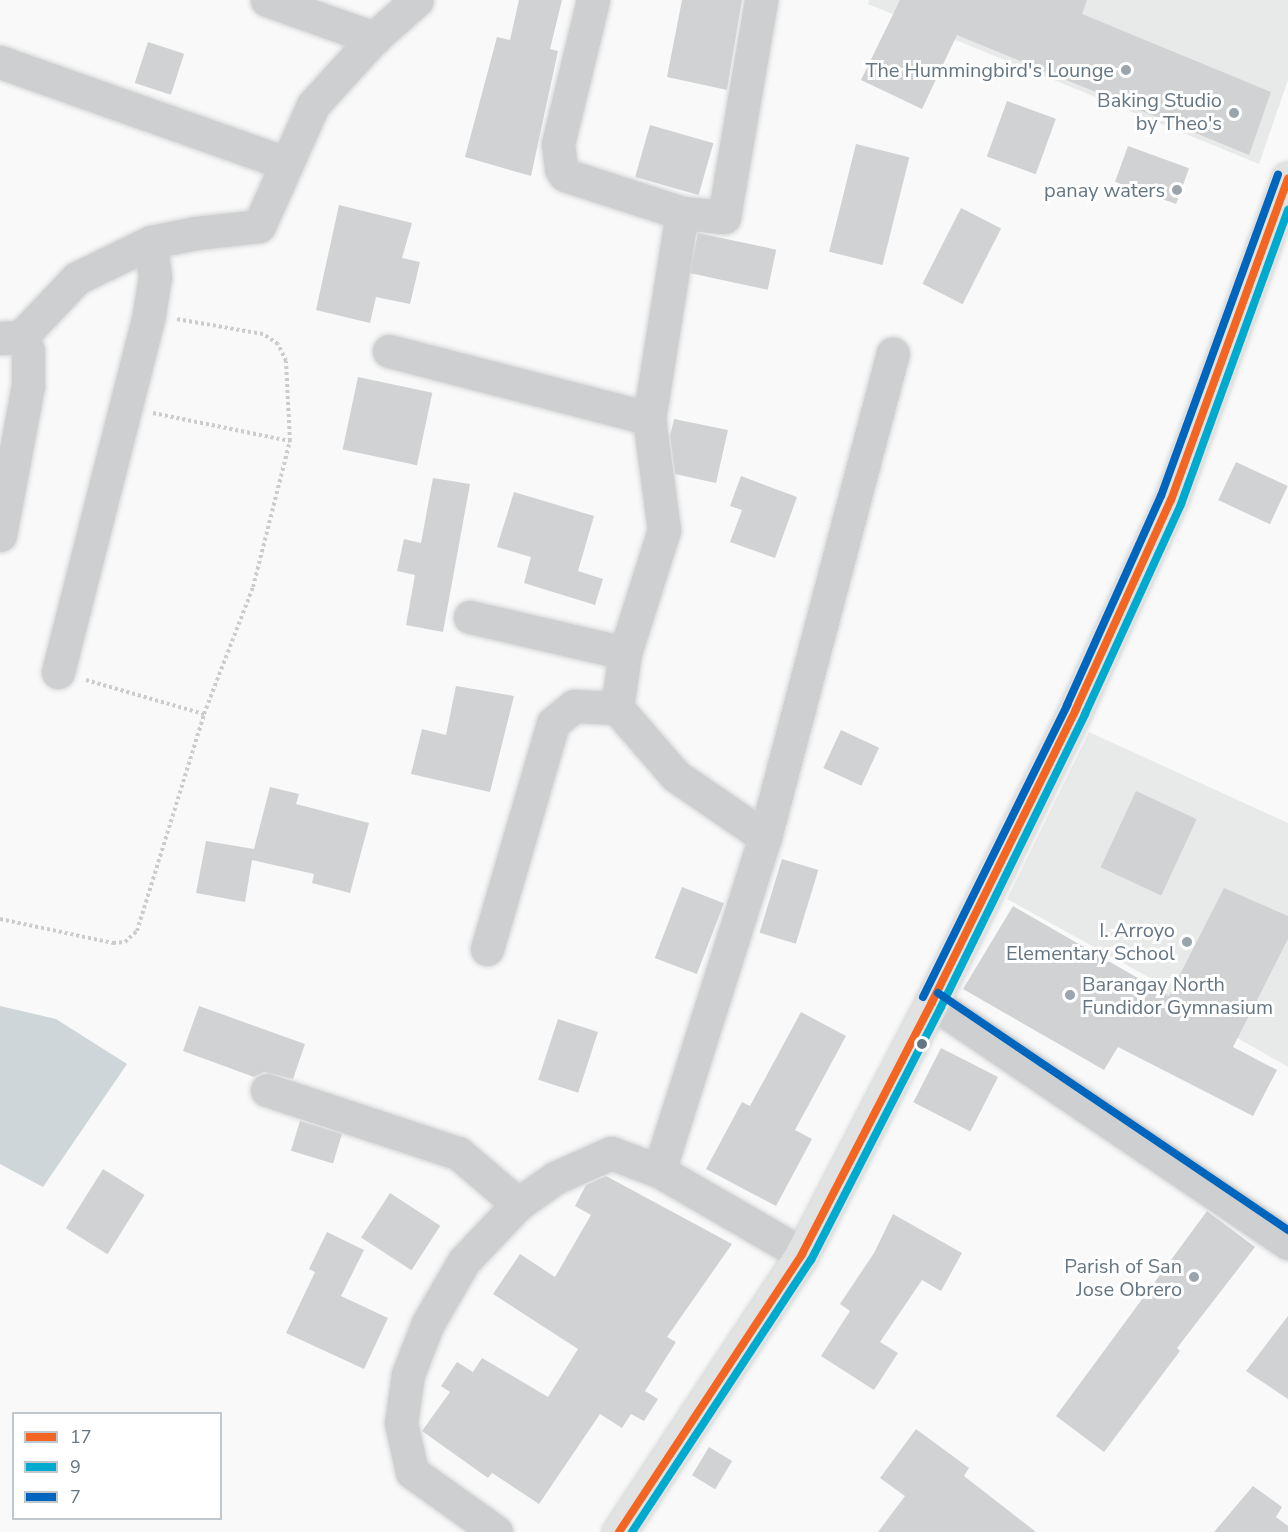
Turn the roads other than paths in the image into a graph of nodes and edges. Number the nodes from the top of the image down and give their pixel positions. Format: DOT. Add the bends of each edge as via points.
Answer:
graph roads {
  1 [pos="267,0"];
  2 [pos="417,0"];
  3 [pos="593,0"];
  4 [pos="761,0"];
  5 [pos="374,38"];
  6 [pos="0,62"];
  7 [pos="286,163"];
  8 [pos="1287,187"];
  9 [pos="682,213"];
  10 [pos="151,242"];
  11 [pos="11,337"];
  12 [pos="389,351"];
  13 [pos="893,354"];
  14 [pos="649,418"];
  15 [pos="0,536"];
  16 [pos="470,617"];
  17 [pos="626,653"];
  18 [pos="58,672"];
  19 [pos="617,708"];
  20 [pos="765,837"];
  21 [pos="488,949"];
  22 [pos="932,1002"];
  23 [pos="267,1090"];
  24 [pos="659,1172"];
  25 [pos="518,1204"];
  26 [pos="1288,1243"];
  27 [pos="802,1254"];
  28 [pos="496,1532"];
  29 [pos="619,1532"];
  1 -- 5 [label="street"];
  2 -- 5 [label="street"];
  3 -- 9 [label="street" via="558,144 561,169 565,175"];
  4 -- 9 [label="street" via="724,217"];
  5 -- 7 [label="street" via="314,105"];
  6 -- 7 [label="street"];
  7 -- 10 [label="street" via="259,226"];
  8 -- 22 [label="main road" via="1171,500 1076,709"];
  9 -- 14 [label="street"];
  10 -- 11 [label="street" via="77,278"];
  10 -- 18 [label="street" via="155,277 149,314"];
  11 -- 15 [label="street" via="27,351 28,385"];
  12 -- 14 [label="street"];
  13 -- 20 [label="street"];
  14 -- 17 [label="street" via="664,530"];
  16 -- 17 [label="street"];
  17 -- 19 [label="street"];
  19 -- 20 [label="street" via="676,776"];
  19 -- 21 [label="street" via="574,706 553,723"];
  20 -- 24 [label="street"];
  22 -- 26 [label="street"];
  22 -- 27 [label="main road"];
  23 -- 25 [label="street" via="458,1153"];
  24 -- 25 [label="street" via="611,1154 555,1178"];
  24 -- 27 [label="street"];
  25 -- 28 [label="street" via="464,1261 428,1323 408,1374 401,1423 412,1472"];
  27 -- 29 [label="main road"];
}
